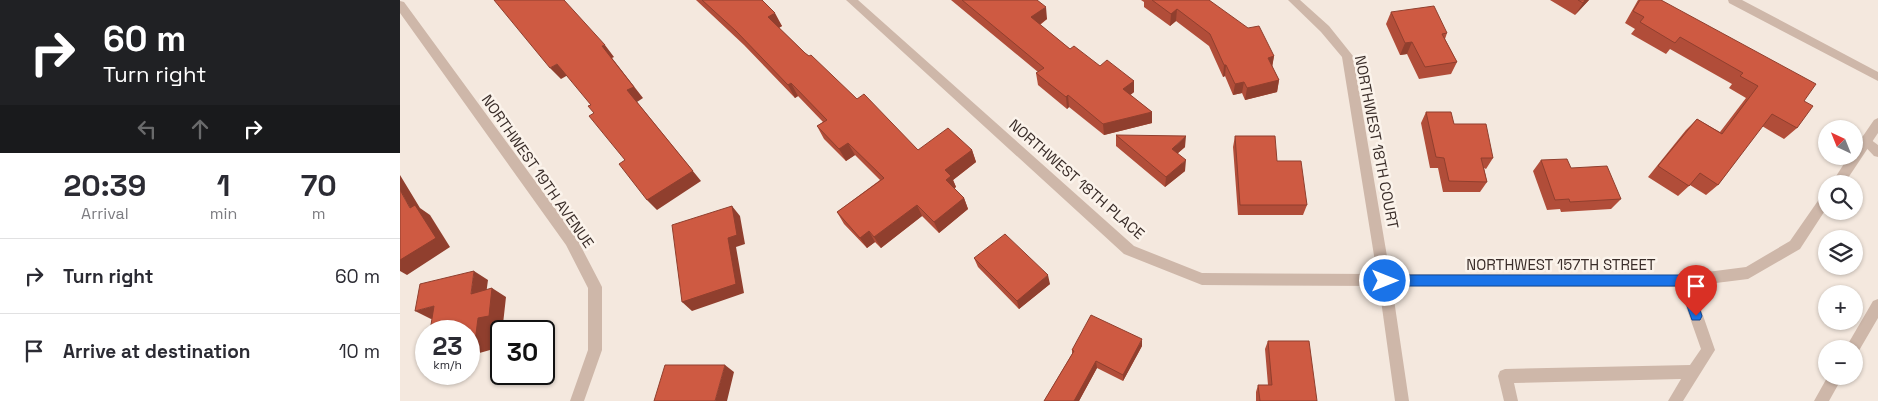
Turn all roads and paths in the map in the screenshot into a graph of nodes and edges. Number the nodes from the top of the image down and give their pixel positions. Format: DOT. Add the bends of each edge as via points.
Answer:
graph roads {
  1 [pos="852,0"];
  2 [pos="1293,0"];
  3 [pos="1733,0"];
  4 [pos="400,5"];
  5 [pos="1878,77"];
  6 [pos="1878,123"];
  7 [pos="1866,141"];
  8 [pos="1878,152"];
  9 [pos="1843,175"];
  10 [pos="1818,211"];
  11 [pos="1385,281"];
  12 [pos="1684,281"];
  13 [pos="1878,305"];
  14 [pos="1857,340"];
  15 [pos="1694,372"];
  16 [pos="1831,385"];
  17 [pos="577,401"];
  18 [pos="1402,401"];
  19 [pos="1511,401"];
  20 [pos="1675,401"];
  21 [pos="1821,401"];
  1 -- 11 [label="street, NORTHWEST 18TH PLACE" via="1130,250 1202,279"];
  2 -- 11 [label="street, NORTHWEST 18TH COURT" via="1347,56"];
  3 -- 5 [label="street"];
  4 -- 17 [label="street, NORTHWEST 19TH AVENUE" via="571,241 595,287 595,350"];
  6 -- 7 [label="street"];
  7 -- 8 [label="street"];
  7 -- 9 [label="street"];
  10 -- 12 [label="street, NORTHWEST 157TH STREET" via="1795,245 1748,274"];
  11 -- 12 [label="street, NORTHWEST 157TH STREET"];
  11 -- 18 [label="street"];
  12 -- 15 [label="street" via="1708,350"];
  13 -- 14 [label="street"];
  15 -- 19 [label="street" via="1506,376"];
  15 -- 20 [label="street"];
  16 -- 21 [label="street"];
}
